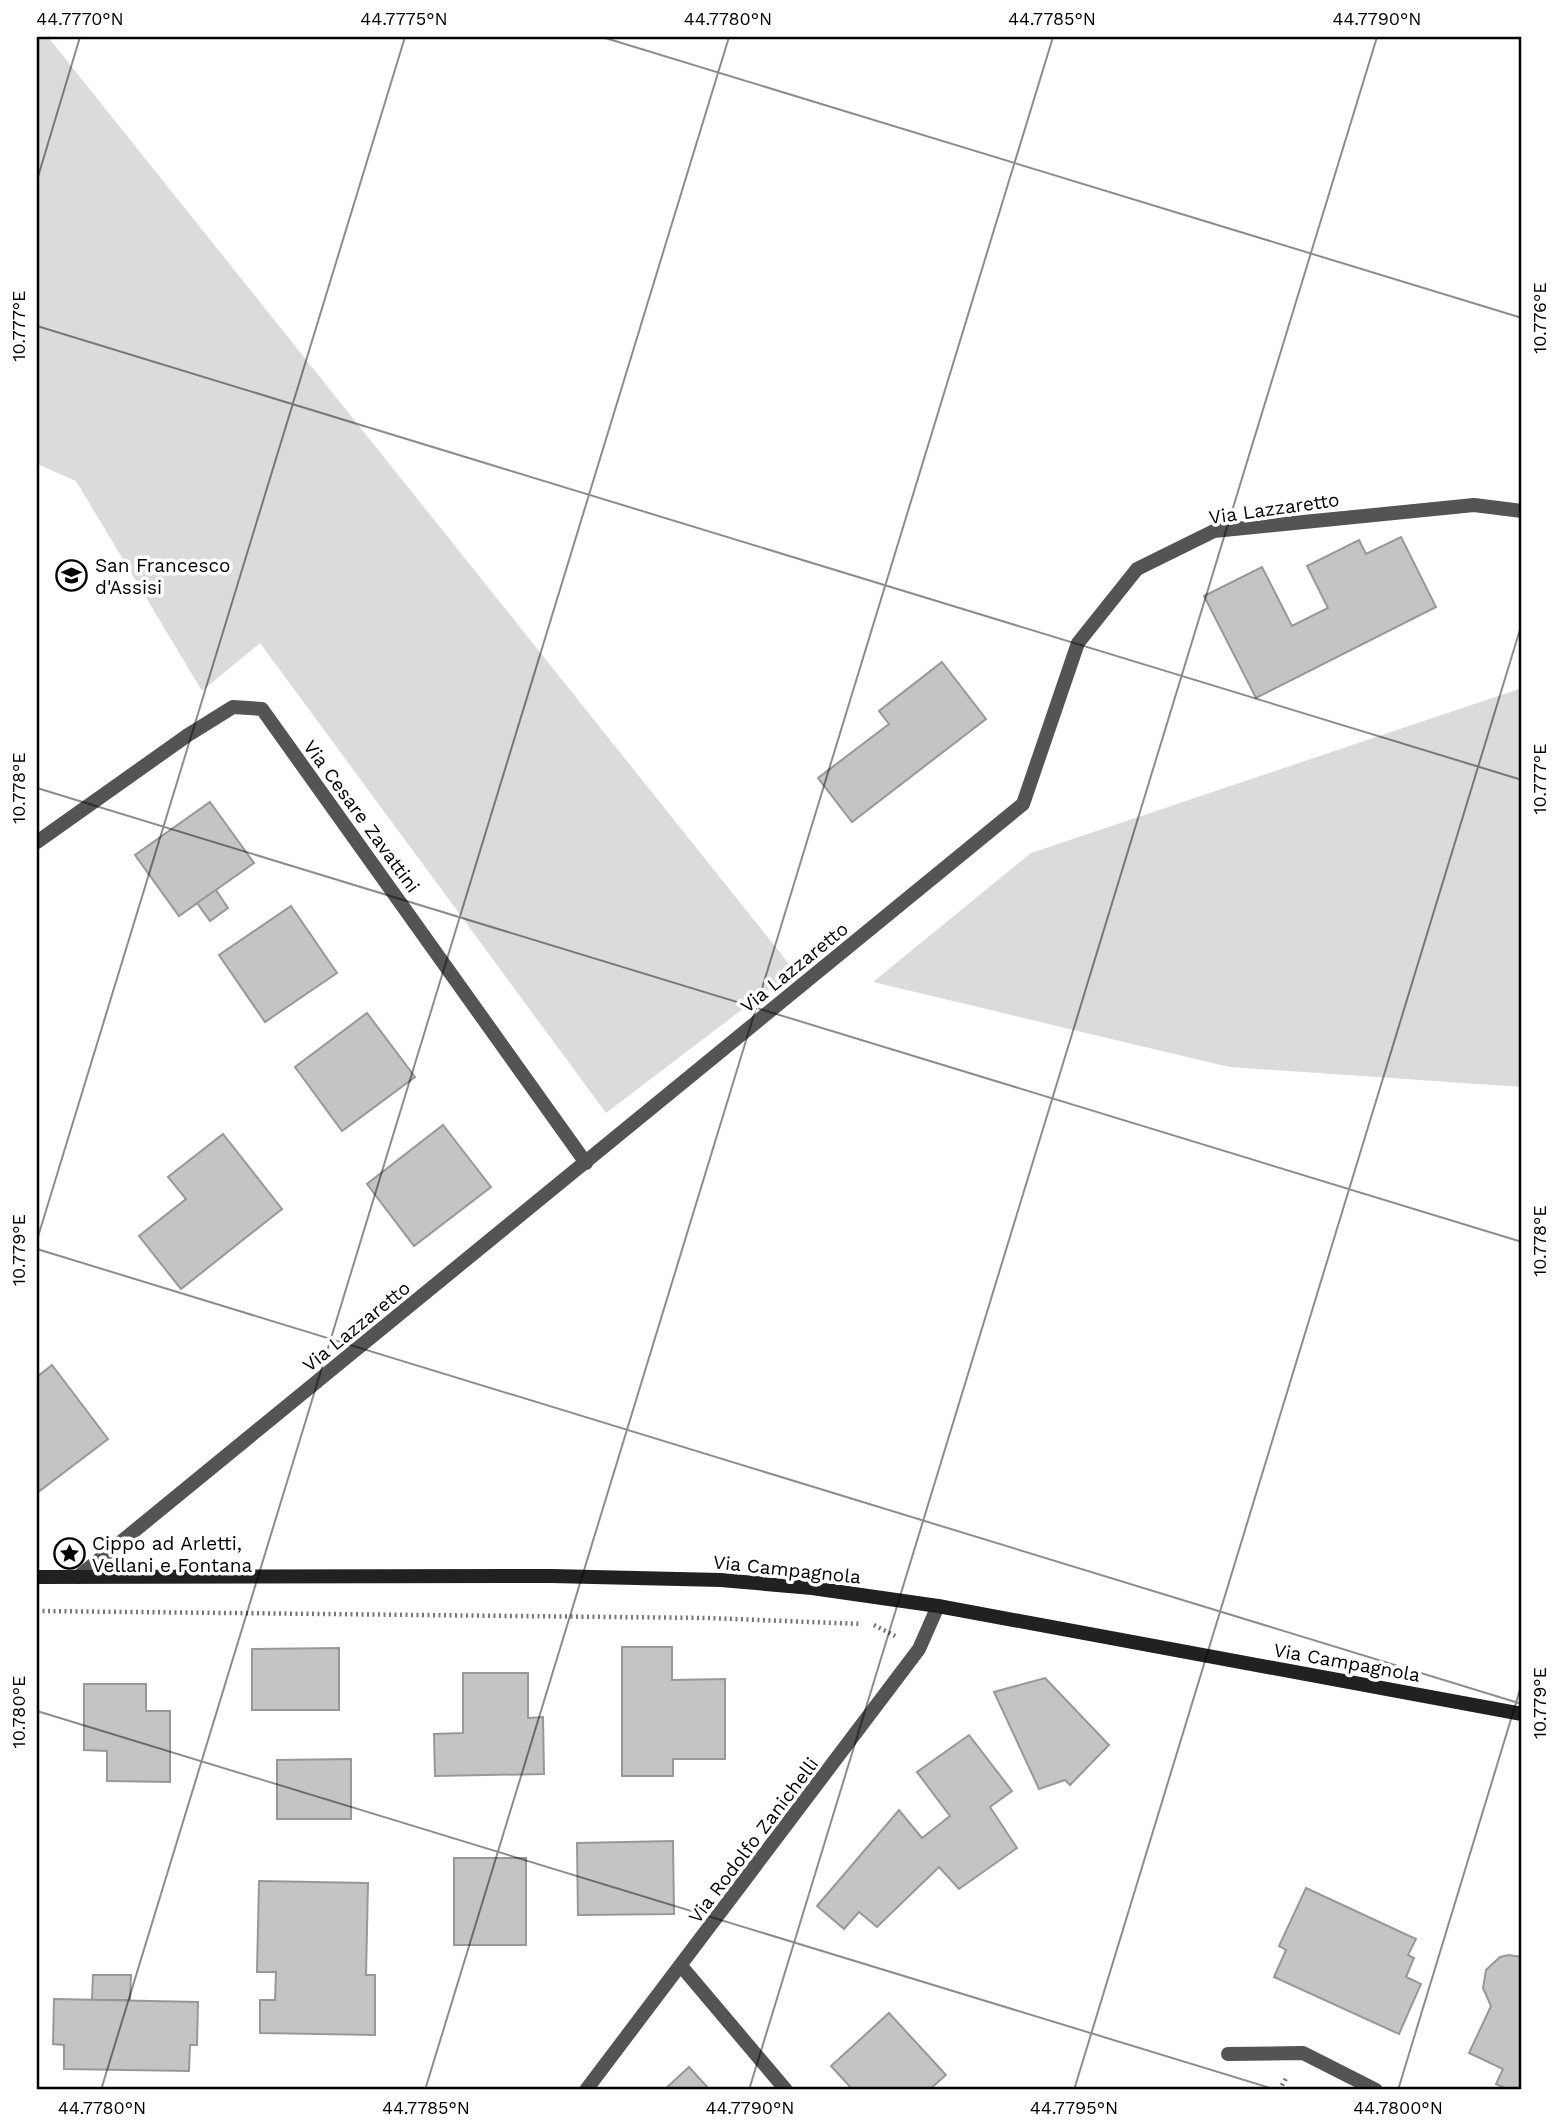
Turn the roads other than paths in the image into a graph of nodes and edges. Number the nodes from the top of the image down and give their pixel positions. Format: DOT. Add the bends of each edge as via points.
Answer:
graph roads {
  1 [pos="1522,510"];
  2 [pos="37,842"];
  3 [pos="586,1163"];
  4 [pos="37,1577"];
  5 [pos="78,1577"];
  6 [pos="938,1606"];
  7 [pos="1522,1714"];
  8 [pos="682,1967"];
  9 [pos="1228,2054"];
  10 [pos="586,2090"];
  11 [pos="786,2090"];
  12 [pos="1376,2090"];
  1 -- 3 [label="street, Via Lazzaretto" via="1474,505 1214,531 1137,569 1078,643 1023,804"];
  2 -- 3 [label="street, Via Cesare Zavattini" via="233,707 262,709"];
  3 -- 5 [label="street, Via Lazzaretto"];
  4 -- 5 [label="main road, Via Campagnola"];
  5 -- 6 [label="main road, Via Campagnola" via="721,1580"];
  6 -- 7 [label="main road, Via Campagnola"];
  6 -- 8 [label="street, Via Rodolfo Zanichelli" via="919,1649"];
  8 -- 10 [label="street, Via Rodolfo Zanichelli"];
  8 -- 11 [label="street"];
  9 -- 12 [label="street" via="1303,2053"];
}
